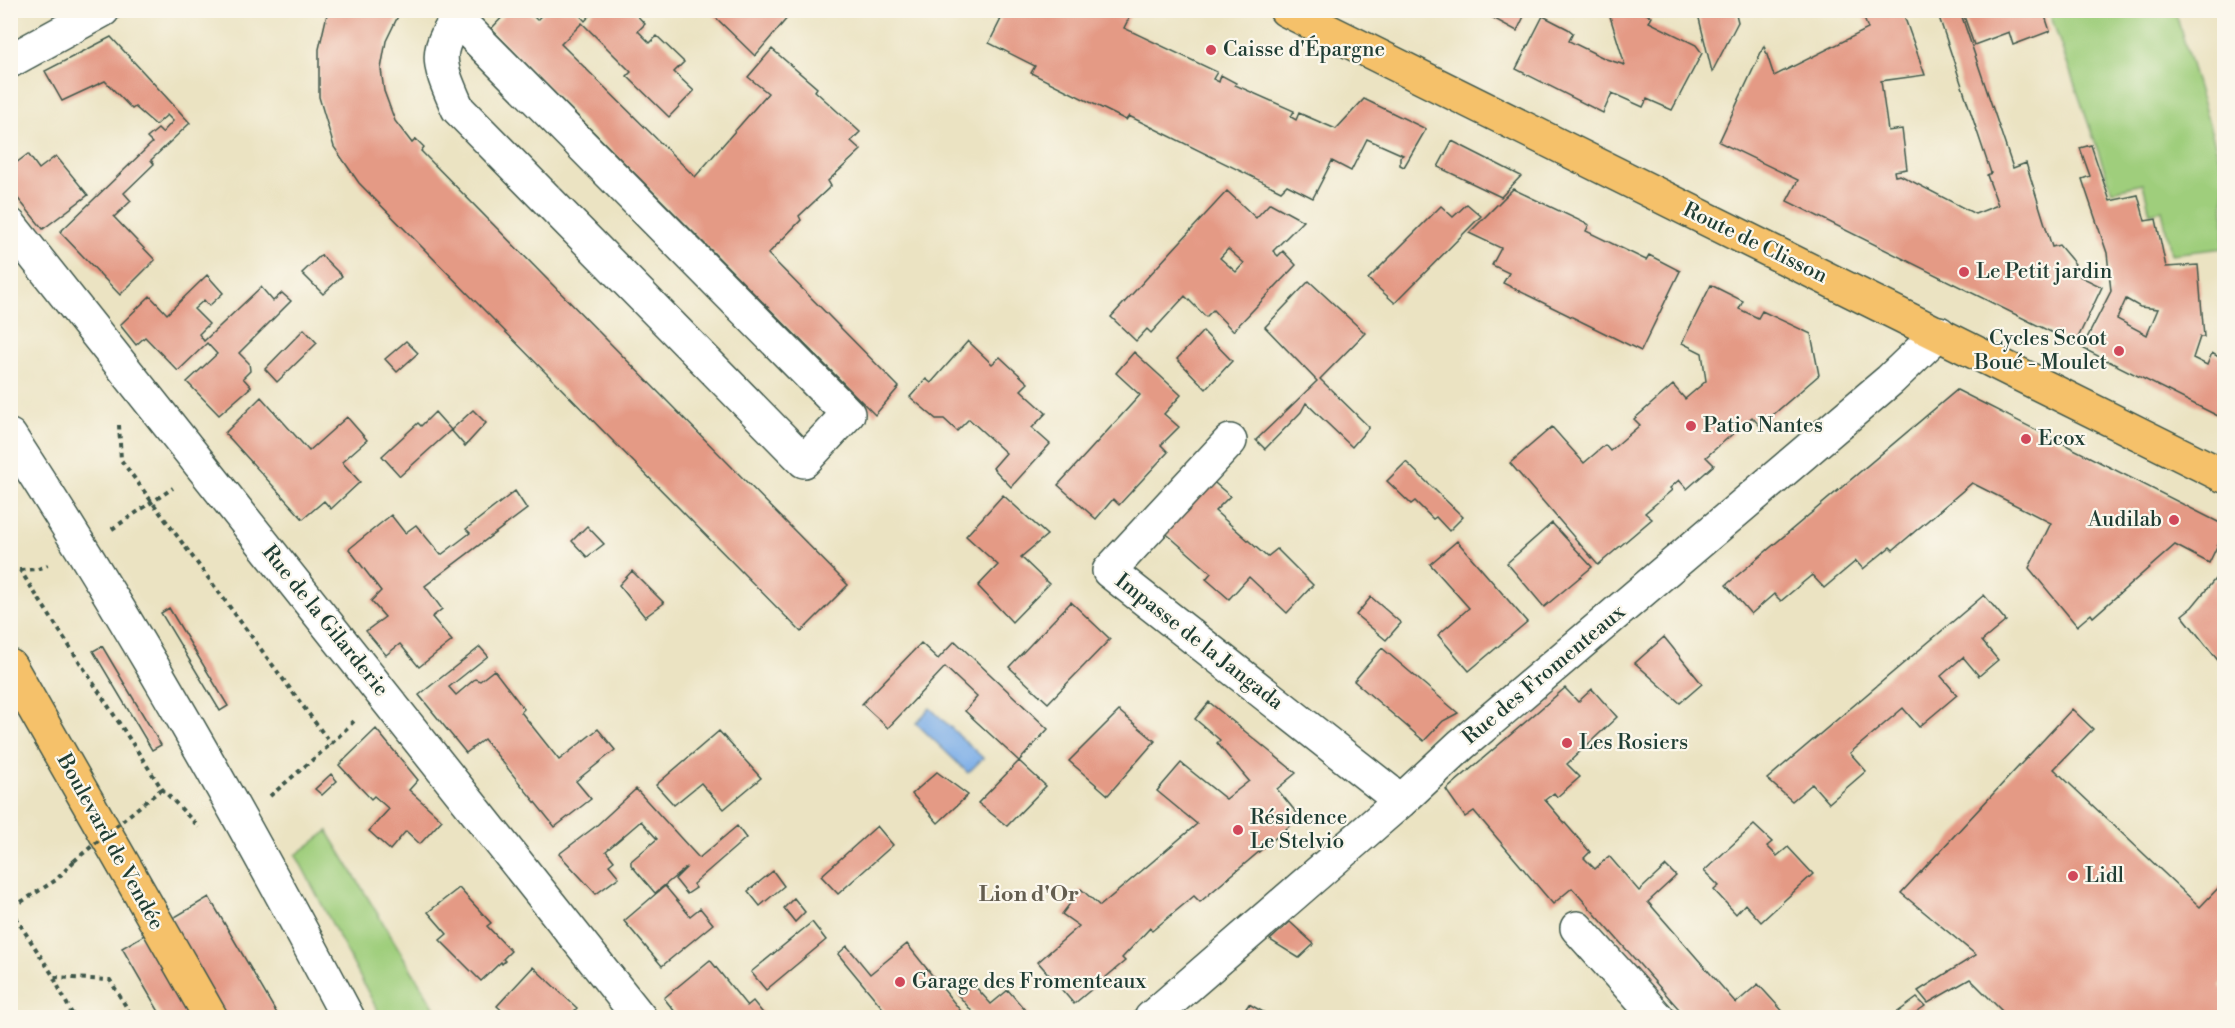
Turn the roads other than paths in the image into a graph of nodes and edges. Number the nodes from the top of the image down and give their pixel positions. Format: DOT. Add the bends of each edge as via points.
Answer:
graph roads {
  1 [pos="103,10"];
  2 [pos="1286,10"];
  3 [pos="461,15"];
  4 [pos="10,61"];
  5 [pos="10,225"];
  6 [pos="1939,333"];
  7 [pos="10,436"];
  8 [pos="1230,441"];
  9 [pos="2224,476"];
  10 [pos="10,666"];
  11 [pos="1401,801"];
  12 [pos="1576,928"];
  13 [pos="210,1017"];
  14 [pos="348,1017"];
  15 [pos="640,1017"];
  16 [pos="1151,1017"];
  17 [pos="1658,1017"];
  1 -- 4 [label="street"];
  2 -- 6 [label="main road, Route de Clisson"];
  3 -- 3 [label="street" via="848,414 804,461 458,109 446,81 441,55 443,38"];
  5 -- 15 [label="street, Rue de la Gilarderie"];
  6 -- 9 [label="main road, Route de Clisson"];
  6 -- 11 [label="street, Rue des Fromenteaux" via="1890,380"];
  7 -- 14 [label="street" via="82,547 237,814"];
  8 -- 11 [label="street, Impasse de la Jangada" via="1109,572"];
  10 -- 13 [label="main road, Boulevard de Vendée"];
  11 -- 16 [label="street, Rue des Fromenteaux"];
  12 -- 17 [label="street"];
}
